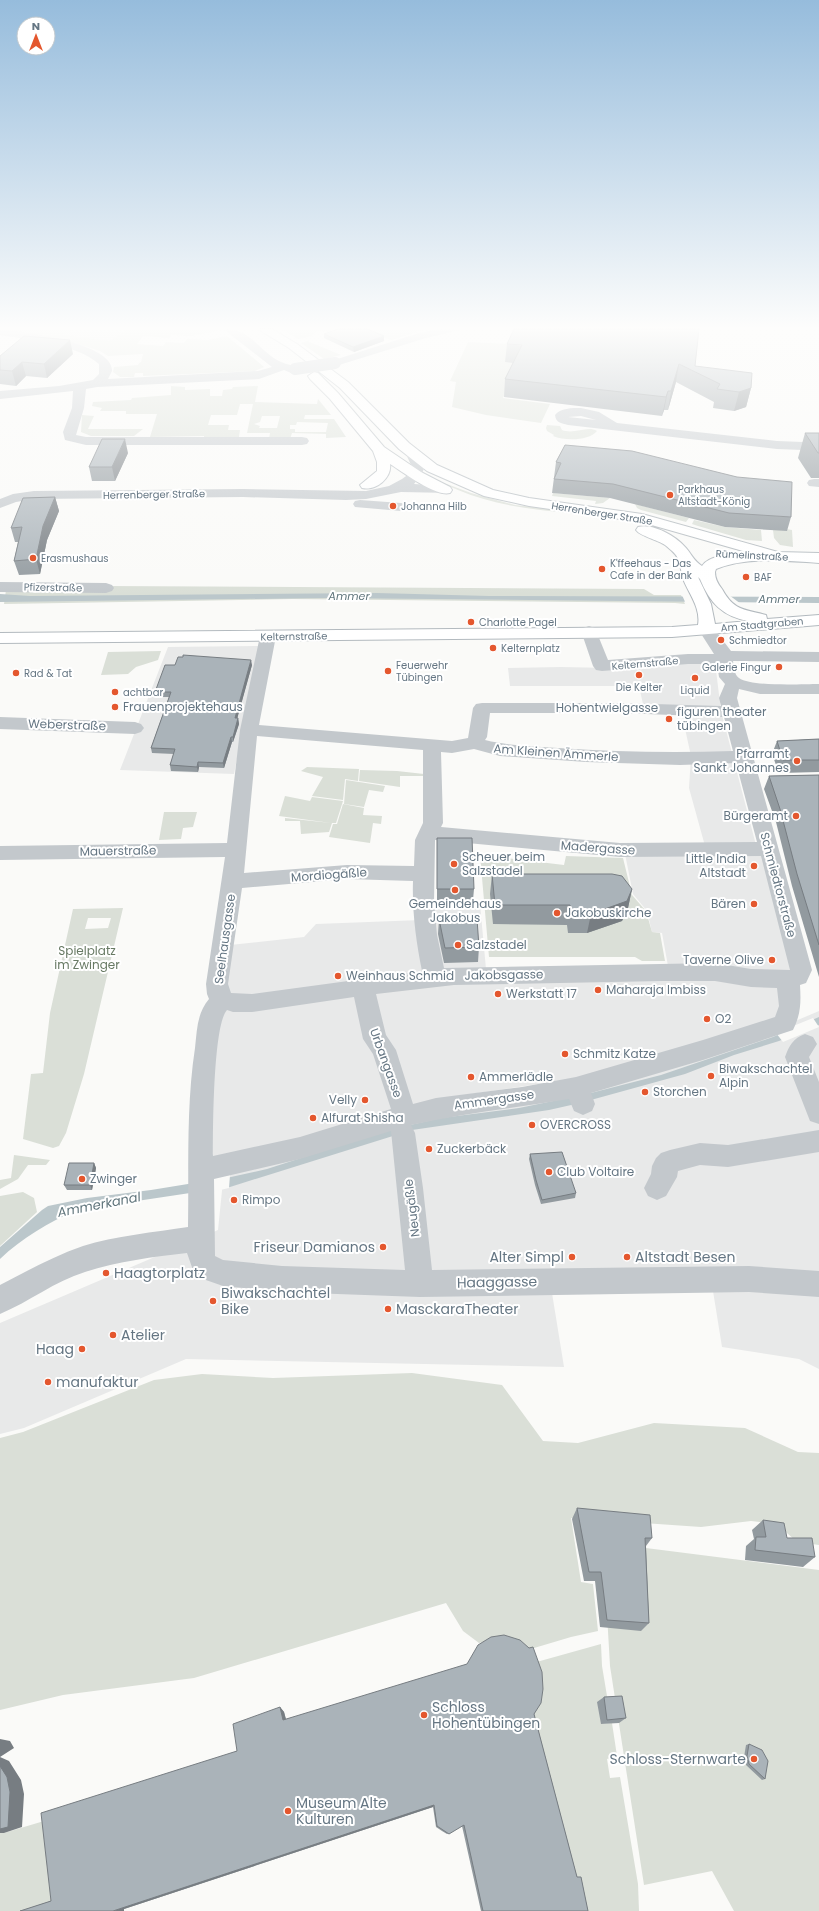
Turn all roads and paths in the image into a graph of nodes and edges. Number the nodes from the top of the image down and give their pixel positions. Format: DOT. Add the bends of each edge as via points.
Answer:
graph roads {
  1 [pos="74,418"];
  2 [pos="352,418"];
  3 [pos="378,418"];
  4 [pos="612,425"];
  5 [pos="302,441"];
  6 [pos="819,444"];
  7 [pos="379,450"];
  8 [pos="412,452"];
  9 [pos="416,475"];
  10 [pos="367,485"];
  11 [pos="392,489"];
  12 [pos="446,490"];
  13 [pos="489,493"];
  14 [pos="309,494"];
  15 [pos="327,496"];
  16 [pos="1,501"];
  17 [pos="401,507"];
  18 [pos="775,556"];
  19 [pos="819,558"];
  20 [pos="687,563"];
  21 [pos="707,576"];
  22 [pos="0,587"];
  23 [pos="106,588"];
  24 [pos="819,620"];
  25 [pos="791,622"];
  26 [pos="742,626"];
  27 [pos="706,629"];
  28 [pos="588,631"];
  29 [pos="268,636"];
  30 [pos="0,638"];
  31 [pos="723,655"];
  32 [pos="819,657"];
  33 [pos="734,684"];
  34 [pos="819,689"];
  35 [pos="732,712"];
  36 [pos="0,723"];
  37 [pos="135,728"];
  38 [pos="249,730"];
  39 [pos="474,743"];
  40 [pos="432,745"];
  41 [pos="744,757"];
  42 [pos="427,833"];
  43 [pos="769,849"];
  44 [pos="237,850"];
  45 [pos="0,853"];
  46 [pos="424,874"];
  47 [pos="233,881"];
  48 [pos="435,978"];
  49 [pos="788,980"];
  50 [pos="363,987"];
  51 [pos="223,1000"];
  52 [pos="784,1023"];
  53 [pos="812,1045"];
  54 [pos="819,1112"];
  55 [pos="403,1125"];
  56 [pos="819,1141"];
  57 [pos="202,1170"];
  58 [pos="657,1188"];
  59 [pos="202,1238"];
  60 [pos="420,1284"];
  61 [pos="819,1284"];
  62 [pos="0,1300"];
  1 -- 5 [label="street" via="69,432 70,437 76,439"];
  2 -- 7 [label="street"];
  3 -- 8 [label="street, Herrenberger Straße"];
  4 -- 6 [label="street" via="777,445"];
  7 -- 9 [label="street"];
  7 -- 10 [label="street" via="385,464 384,471 378,480"];
  8 -- 9 [label="street" via="418,465"];
  8 -- 13 [label="street, Herrenberger Straße" via="432,468"];
  9 -- 10 [label="street, Herrenberger Straße"];
  9 -- 11 [label="street, Herrenberger Straße"];
  9 -- 12 [label="street, Herrenberger Straße"];
  9 -- 13 [label="street"];
  10 -- 14 [label="street, Herrenberger Straße"];
  11 -- 12 [label="street, Herrenberger Straße"];
  11 -- 15 [label="street, Herrenberger Straße" via="366,495"];
  12 -- 20 [label="street, Herrenberger Straße" via="514,510 649,531 673,544 680,550"];
  13 -- 18 [label="street, Herrenberger Straße" via="530,502 642,518"];
  14 -- 15 [label="street, Herrenberger Straße"];
  14 -- 16 [label="street, Herrenberger Straße" via="34,495"];
  15 -- 17 [label="street, Herrenberger Straße" via="330,502 338,504"];
  18 -- 19 [label="street, Rümelinstraße"];
  18 -- 20 [label="street, Rümelinstraße" via="711,554 696,557"];
  18 -- 21 [label="street" via="721,561 707,569"];
  20 -- 21 [label="street, Herrenberger Straße"];
  20 -- 27 [label="street" via="688,572 708,619"];
  21 -- 25 [label="street" via="720,604 725,608 742,615"];
  22 -- 23 [label="street, Pfizerstraße"];
  24 -- 25 [label="street, Am Stadtgraben"];
  25 -- 26 [label="street, Am Stadtgraben"];
  26 -- 27 [label="street, Am Stadtgraben"];
  26 -- 31 [label="street" via="726,640"];
  27 -- 28 [label="street, Kelternstraße" via="665,632"];
  27 -- 31 [label="street"];
  28 -- 29 [label="street, Kelternstraße"];
  28 -- 31 [label="street, Kelternstraße" via="602,666"];
  29 -- 30 [label="street, Kelternstraße"];
  29 -- 38 [label="street, Seelhausgasse"];
  31 -- 32 [label="street"];
  31 -- 33 [label="street" via="728,677"];
  33 -- 34 [label="street" via="760,689"];
  33 -- 35 [label="street, Schmiedtorstraße" via="728,694"];
  35 -- 39 [label="street, Hohentwielgasse" via="620,708 482,708 478,737"];
  35 -- 41 [label="street, Schmiedtorstraße"];
  36 -- 37 [label="street, Weberstraße"];
  38 -- 40 [label="street, Am Kleinen Ämmerle"];
  38 -- 44 [label="street, Seelhausgasse"];
  39 -- 40 [label="street, Am Kleinen Ämmerle" via="458,747"];
  39 -- 41 [label="street, Am Kleinen Ämmerle" via="500,750 567,756"];
  40 -- 42 [label="street" via="433,823"];
  41 -- 43 [label="street, Schmiedtorstraße" via="758,781"];
  42 -- 43 [label="street, Madergasse" via="620,850"];
  42 -- 46 [label="street"];
  43 -- 49 [label="street, Schmiedtorstraße" via="801,970 798,977"];
  44 -- 45 [label="street, Mauerstraße"];
  44 -- 47 [label="street, Seelhausgasse"];
  46 -- 47 [label="street, Mordiogäßle" via="347,872"];
  46 -- 48 [label="street" via="426,935"];
  47 -- 51 [label="street, Seelhausgasse" via="218,984 218,994"];
  48 -- 49 [label="street, Jakobsgasse" via="715,972 751,978"];
  48 -- 50 [label="street, Jakobsgasse"];
  49 -- 52 [label="street" via="790,1006"];
  50 -- 51 [label="street, Jakobsgasse" via="242,1004"];
  50 -- 55 [label="street, Urbangasse" via="375,1039 384,1050"];
  51 -- 57 [label="street, Seelhausgasse" via="211,1017 205,1055 200,1112"];
  52 -- 53 [label="street"];
  52 -- 55 [label="street, Ammergasse" via="678,1066 579,1094 522,1097 436,1109"];
  53 -- 54 [label="street" via="798,1051 797,1057"];
  55 -- 57 [label="street, Ammergasse"];
  55 -- 60 [label="street, Neugäßle"];
  56 -- 58 [label="street" via="728,1156 700,1154 670,1161 665,1166 664,1177"];
  57 -- 59 [label="street, Seelhausgasse"];
  59 -- 60 [label="street, Haaggasse" via="201,1255 204,1264 223,1273 282,1279"];
  59 -- 62 [label="street" via="150,1245 84,1259 50,1273"];
  60 -- 61 [label="street, Haaggasse" via="749,1279"];
}
